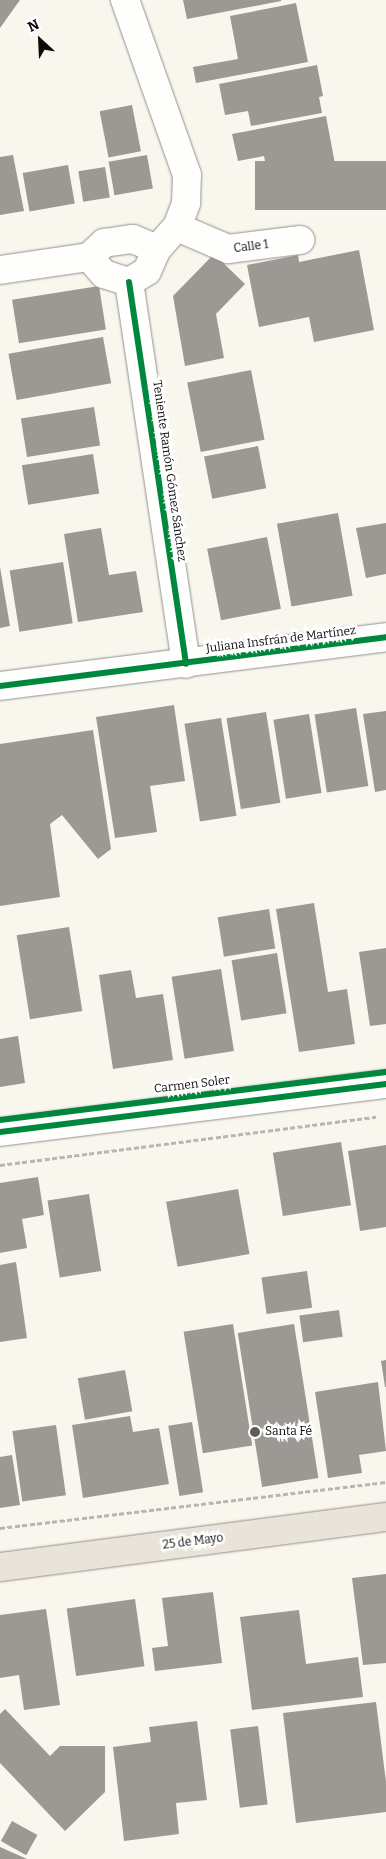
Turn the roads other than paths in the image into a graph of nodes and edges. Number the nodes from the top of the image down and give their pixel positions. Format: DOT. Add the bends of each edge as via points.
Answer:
graph roads {
  1 [pos="125,0"];
  2 [pos="177,227"];
  3 [pos="300,240"];
  4 [pos="157,249"];
  5 [pos="89,257"];
  6 [pos="0,270"];
  7 [pos="129,282"];
  8 [pos="386,638"];
  9 [pos="186,664"];
  10 [pos="0,686"];
  11 [pos="386,1084"];
  12 [pos="0,1132"];
  13 [pos="386,1517"];
  14 [pos="0,1568"];
  1 -- 2 [label="street" via="187,175 186,203"];
  2 -- 3 [label="street, Calle 1" via="228,249"];
  2 -- 4 [label="street"];
  4 -- 5 [label="street" via="133,240 104,244"];
  4 -- 7 [label="street" via="147,271"];
  5 -- 6 [label="street"];
  5 -- 7 [label="street" via="104,274"];
  7 -- 9 [label="street, Teniente Ramón Gómez Sánchez"];
  8 -- 9 [label="street, Juliana Insfrán de Martínez"];
  9 -- 10 [label="street, Juliana Insfrán de Martínez"];
  11 -- 12 [label="street, Carmen Soler"];
  13 -- 14 [label="main road, 25 de Mayo"];
}
